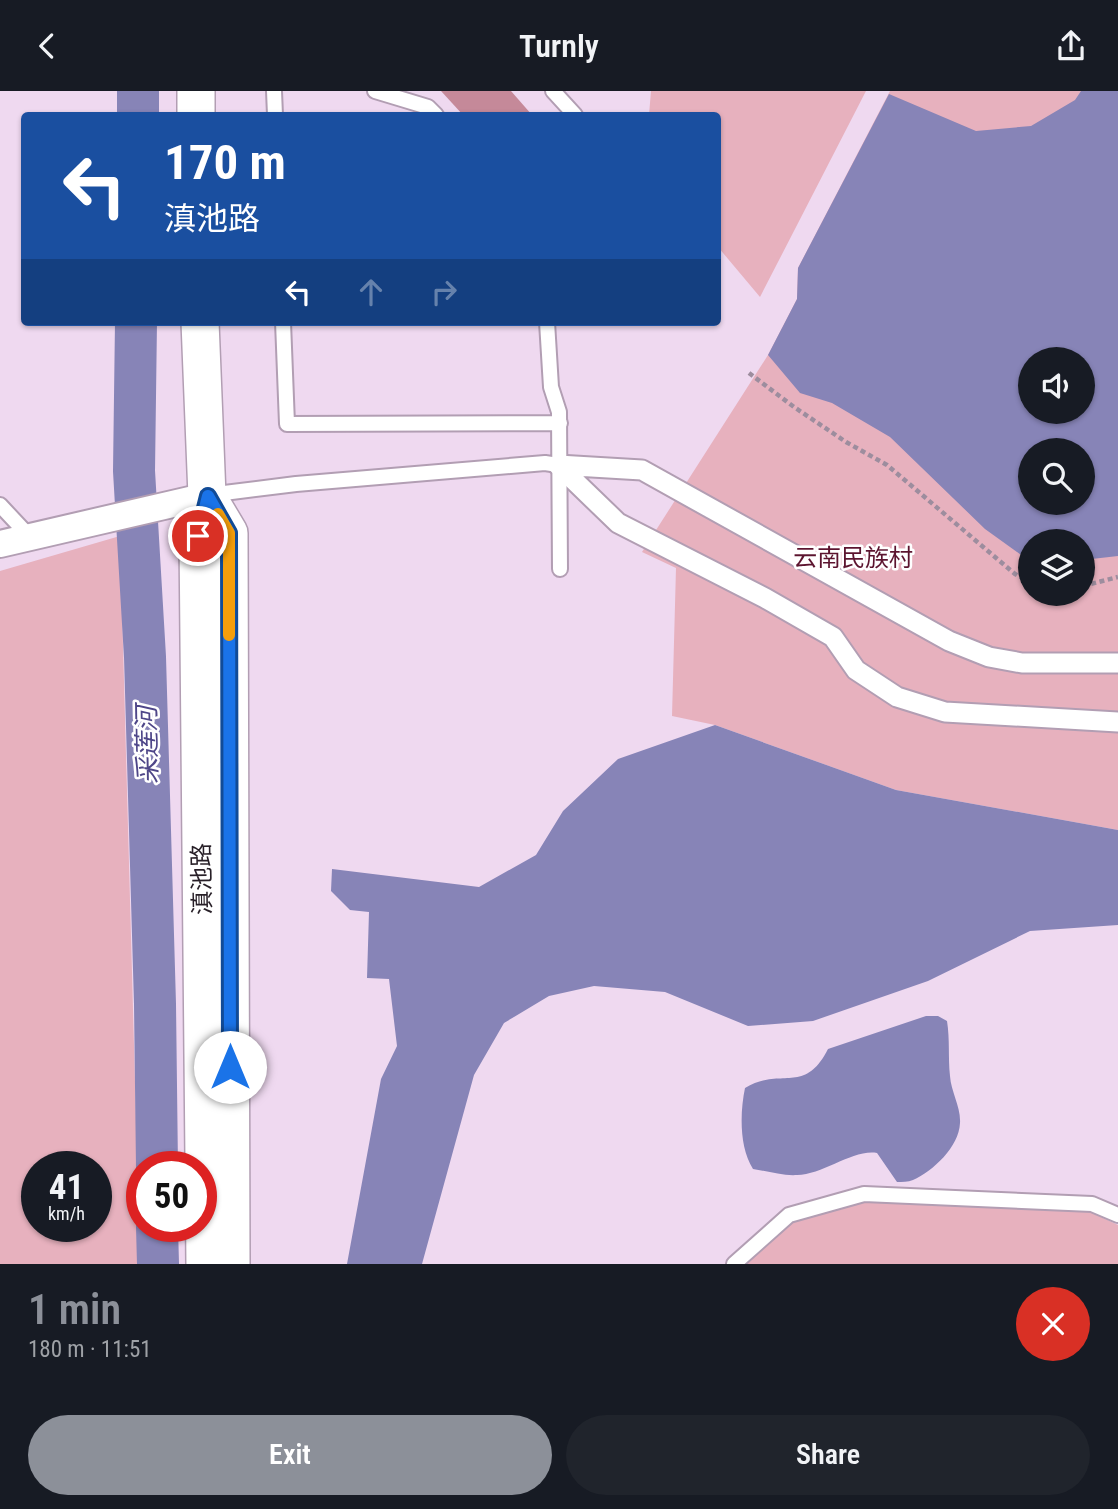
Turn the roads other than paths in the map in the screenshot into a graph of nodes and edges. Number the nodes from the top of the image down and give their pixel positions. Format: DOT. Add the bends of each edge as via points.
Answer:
graph roads {
  1 [pos="196,91"];
  2 [pos="274,91"];
  3 [pos="376,91"];
  4 [pos="553,91"];
  5 [pos="196,112"];
  6 [pos="275,112"];
  7 [pos="433,112"];
  8 [pos="572,112"];
  9 [pos="200,326"];
  10 [pos="283,326"];
  11 [pos="547,326"];
  12 [pos="560,422"];
  13 [pos="558,465"];
  14 [pos="208,496"];
  15 [pos="0,505"];
  16 [pos="29,536"];
  17 [pos="0,544"];
  18 [pos="559,569"];
  19 [pos="1118,663"];
  20 [pos="1118,722"];
  21 [pos="1118,1215"];
  22 [pos="205,1264"];
  23 [pos="231,1264"];
  24 [pos="734,1264"];
  1 -- 5 [label="main road"];
  2 -- 6 [label="lane"];
  3 -- 7 [label="lane"];
  4 -- 8 [label="lane"];
  9 -- 14 [label="main road, 滇池路"];
  10 -- 12 [label="lane" via="286,425"];
  11 -- 12 [label="lane" via="551,387"];
  12 -- 13 [label="lane"];
  13 -- 14 [label="lane" via="324,482"];
  13 -- 18 [label="lane"];
  13 -- 19 [label="street" via="642,470 949,641 989,657 1022,663"];
  13 -- 20 [label="street" via="618,523 834,636 856,670 897,697 945,712"];
  14 -- 16 [label="street"];
  14 -- 22 [label="main road, 滇池路" via="198,536"];
  14 -- 23 [label="main road, 滇池路" via="229,533"];
  15 -- 16 [label="lane"];
  16 -- 17 [label="street"];
  21 -- 24 [label="lane" via="1092,1204 864,1194 789,1215"];
}
